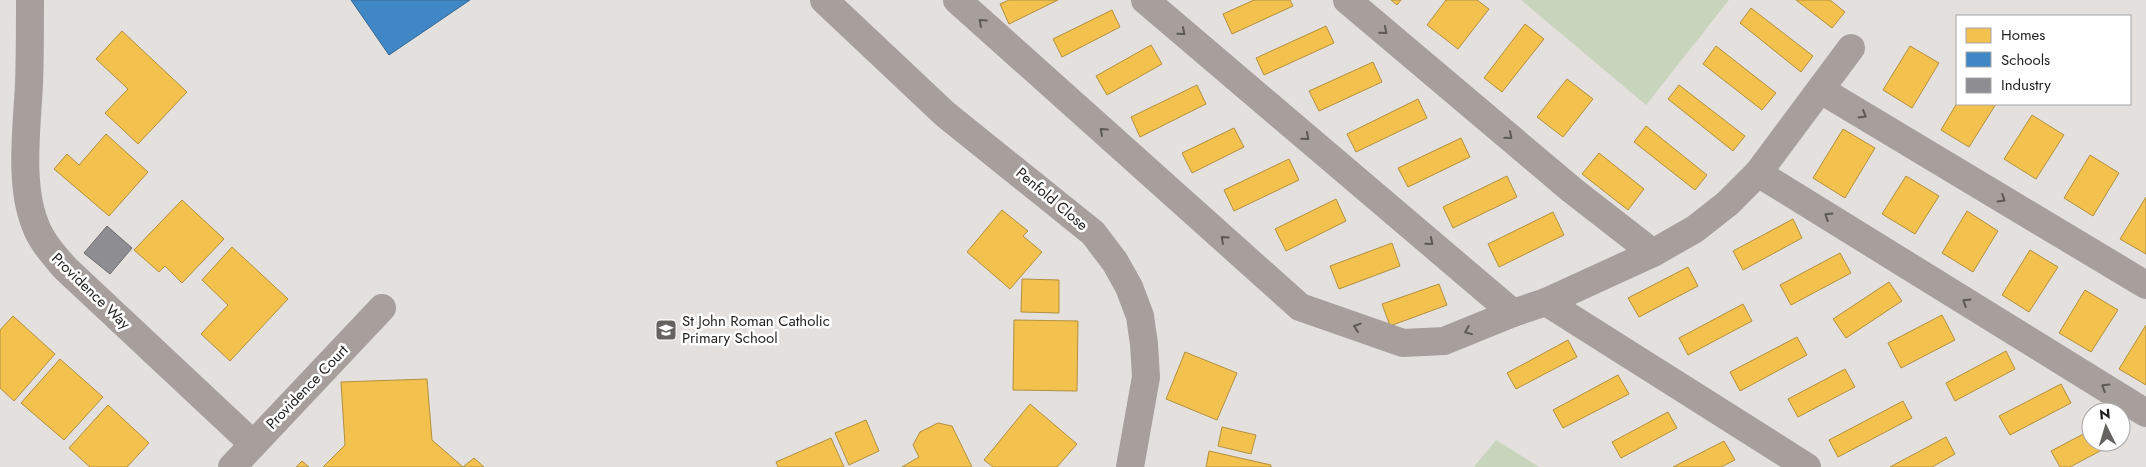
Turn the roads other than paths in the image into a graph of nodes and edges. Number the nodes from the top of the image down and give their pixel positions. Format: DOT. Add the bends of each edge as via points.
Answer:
graph roads {
  1 [pos="30,0"];
  2 [pos="824,0"];
  3 [pos="957,0"];
  4 [pos="1145,0"];
  5 [pos="1347,0"];
  6 [pos="1851,48"];
  7 [pos="1821,90"];
  8 [pos="1758,173"];
  9 [pos="1653,253"];
  10 [pos="2146,284"];
  11 [pos="1546,302"];
  12 [pos="382,308"];
  13 [pos="1513,313"];
  14 [pos="2146,413"];
  15 [pos="253,444"];
  16 [pos="232,467"];
  17 [pos="1130,467"];
  18 [pos="1807,467"];
  1 -- 15 [label="street, Providence Way" via="25,160 34,224 47,247 65,268"];
  2 -- 17 [label="street, Penfold Close" via="946,114 1093,233 1116,262 1140,316 1144,344 1146,377"];
  13 -- 3 [label="street, one-way" via="1444,341 1403,343 1300,307"];
  4 -- 13 [label="street, one-way"];
  5 -- 9 [label="street, one-way" via="1572,190"];
  6 -- 7 [label="street"];
  7 -- 8 [label="street"];
  7 -- 10 [label="street, one-way"];
  8 -- 9 [label="street" via="1728,204 1695,229"];
  14 -- 8 [label="street, one-way"];
  9 -- 11 [label="street"];
  11 -- 13 [label="street"];
  11 -- 18 [label="street"];
  12 -- 15 [label="street, Providence Court"];
  15 -- 16 [label="street, Providence Court"];
}
